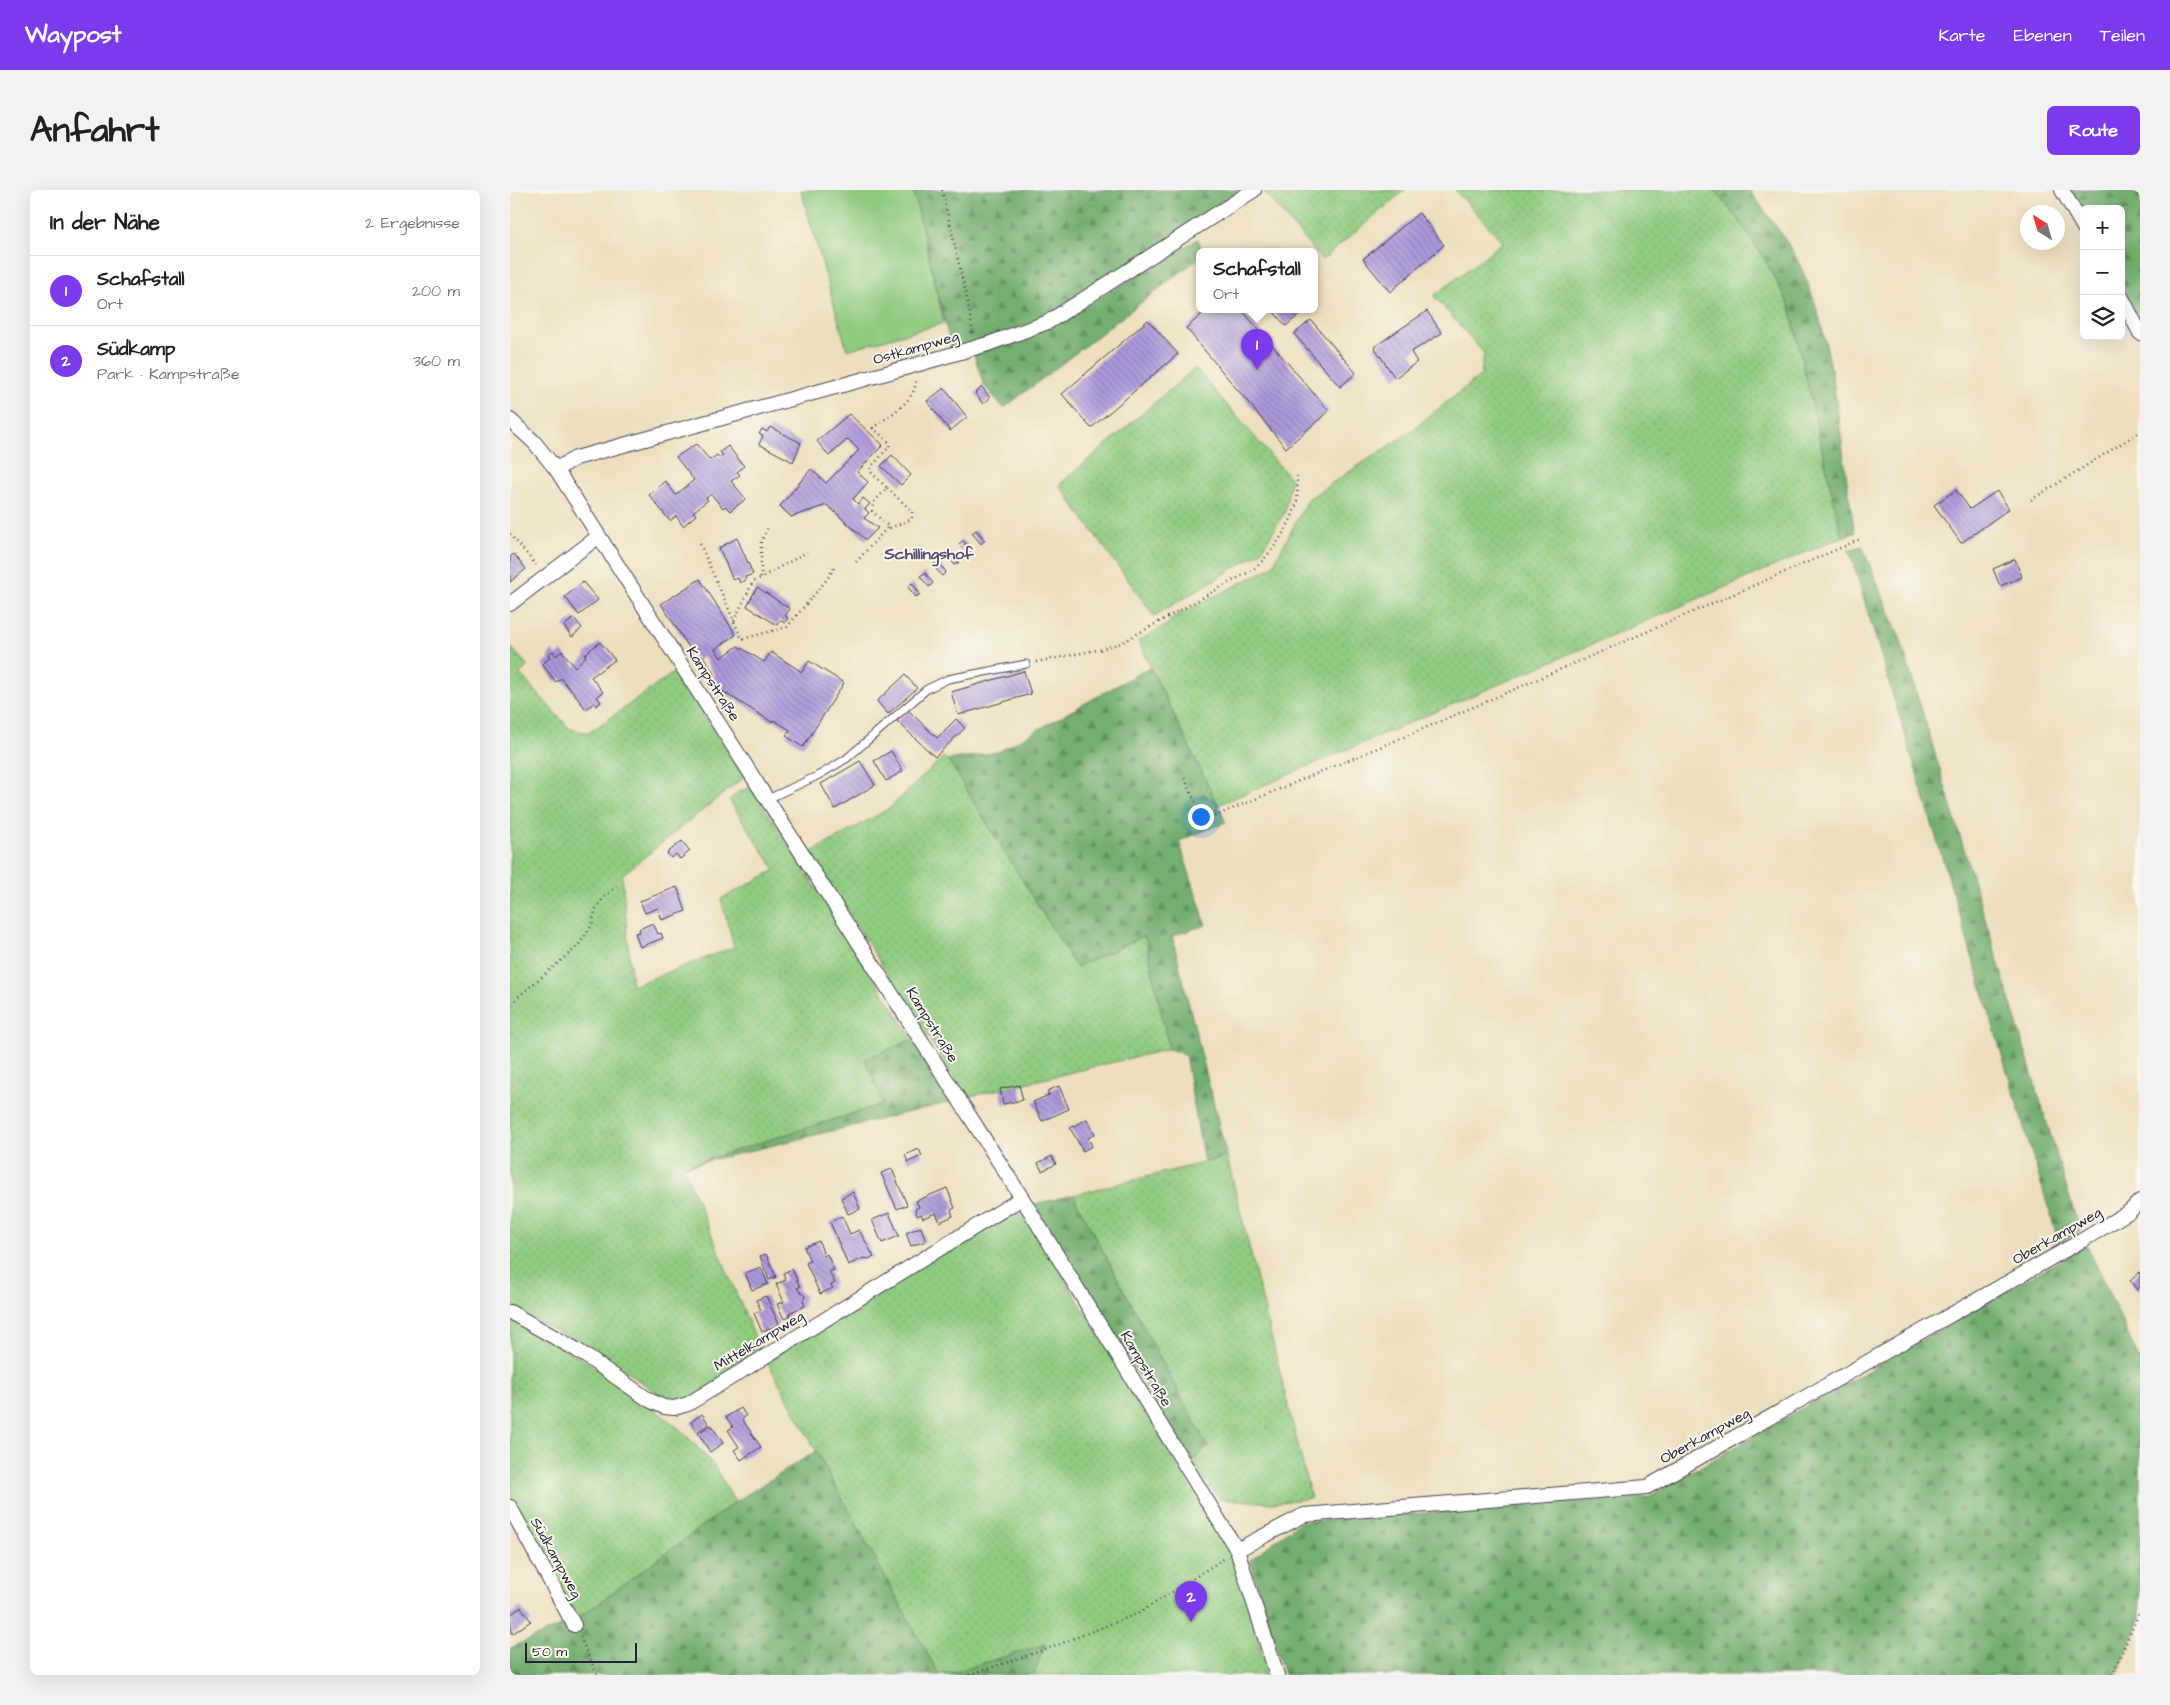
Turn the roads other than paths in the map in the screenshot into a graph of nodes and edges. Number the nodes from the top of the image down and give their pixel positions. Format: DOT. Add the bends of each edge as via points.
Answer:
graph roads {
  1 [pos="1254,190"];
  2 [pos="2062,190"];
  3 [pos="2080,221"];
  4 [pos="2125,304"];
  5 [pos="2140,333"];
  6 [pos="510,420"];
  7 [pos="556,469"];
  8 [pos="599,536"];
  9 [pos="510,604"];
  10 [pos="1026,664"];
  11 [pos="768,799"];
  12 [pos="1022,1198"];
  13 [pos="2140,1201"];
  14 [pos="510,1312"];
  15 [pos="510,1507"];
  16 [pos="1237,1550"];
  17 [pos="574,1624"];
  18 [pos="1277,1675"];
  1 -- 7 [label="street, Ostkampweg" via="1048,322 975,348 576,458"];
  2 -- 3 [label="street"];
  4 -- 5 [label="street"];
  6 -- 7 [label="street, Kampstraße"];
  7 -- 8 [label="street, Kampstraße"];
  8 -- 9 [label="street"];
  8 -- 11 [label="street, Kampstraße"];
  10 -- 11 [label="lane" via="974,672 941,682 914,698 846,759"];
  11 -- 12 [label="street, Kampstraße"];
  12 -- 14 [label="street, Mittelkampweg" via="688,1404 674,1408 649,1400 578,1350"];
  12 -- 16 [label="street, Kampstraße"];
  13 -- 16 [label="street, Oberkampweg" via="2130,1212 2081,1241 1647,1487 1304,1515"];
  15 -- 17 [label="street, Südkampweg"];
  16 -- 18 [label="street, Kampstraße"];
}
